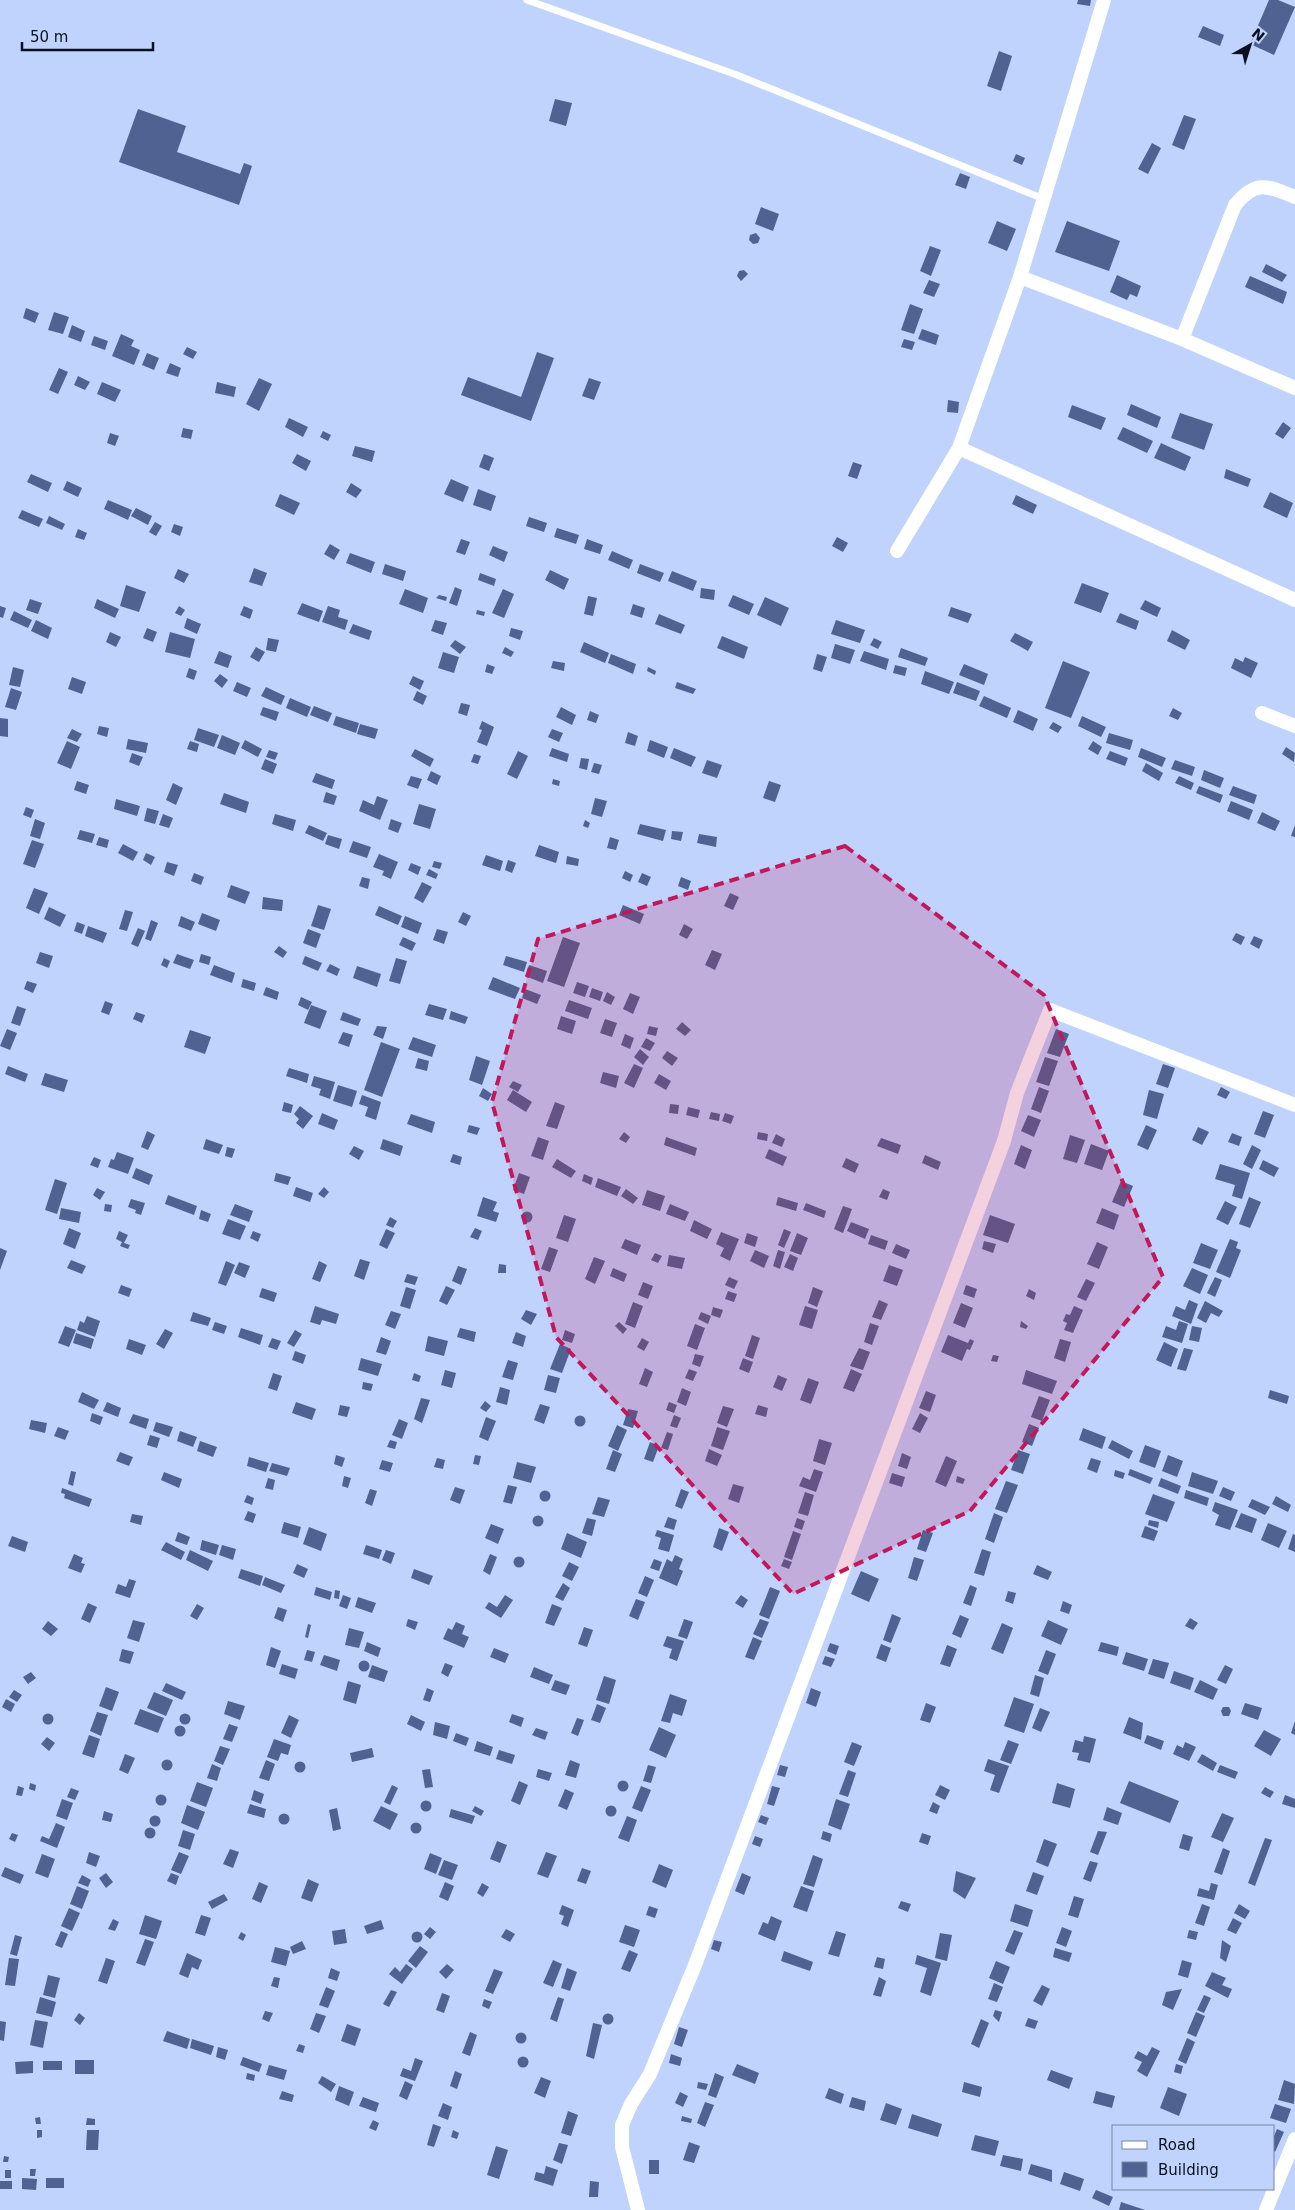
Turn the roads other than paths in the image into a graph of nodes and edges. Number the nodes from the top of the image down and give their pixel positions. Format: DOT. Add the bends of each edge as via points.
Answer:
graph roads {
  1 [pos="527,0"];
  2 [pos="1104,0"];
  3 [pos="1295,197"];
  4 [pos="1044,199"];
  5 [pos="1020,277"];
  6 [pos="1182,339"];
  7 [pos="1295,388"];
  8 [pos="959,448"];
  9 [pos="897,551"];
  10 [pos="1295,600"];
  11 [pos="1262,713"];
  12 [pos="1295,726"];
  13 [pos="1295,1105"];
  14 [pos="1295,2139"];
  15 [pos="1275,2188"];
  16 [pos="1274,2190"];
  17 [pos="638,2210"];
  18 [pos="1266,2210"];
  1 -- 4 [label="lane" via="737,75"];
  2 -- 4 [label="street"];
  3 -- 6 [label="street" via="1267,186 1245,193 1235,206"];
  4 -- 5 [label="street"];
  5 -- 6 [label="street"];
  5 -- 8 [label="street"];
  6 -- 7 [label="street"];
  8 -- 9 [label="street"];
  8 -- 10 [label="street"];
  11 -- 12 [label="street"];
  13 -- 17 [label="street" via="1050,1010 695,1965 650,2074 622,2125 622,2147"];
  14 -- 15 [label="street"];
  16 -- 18 [label="street"];
}
